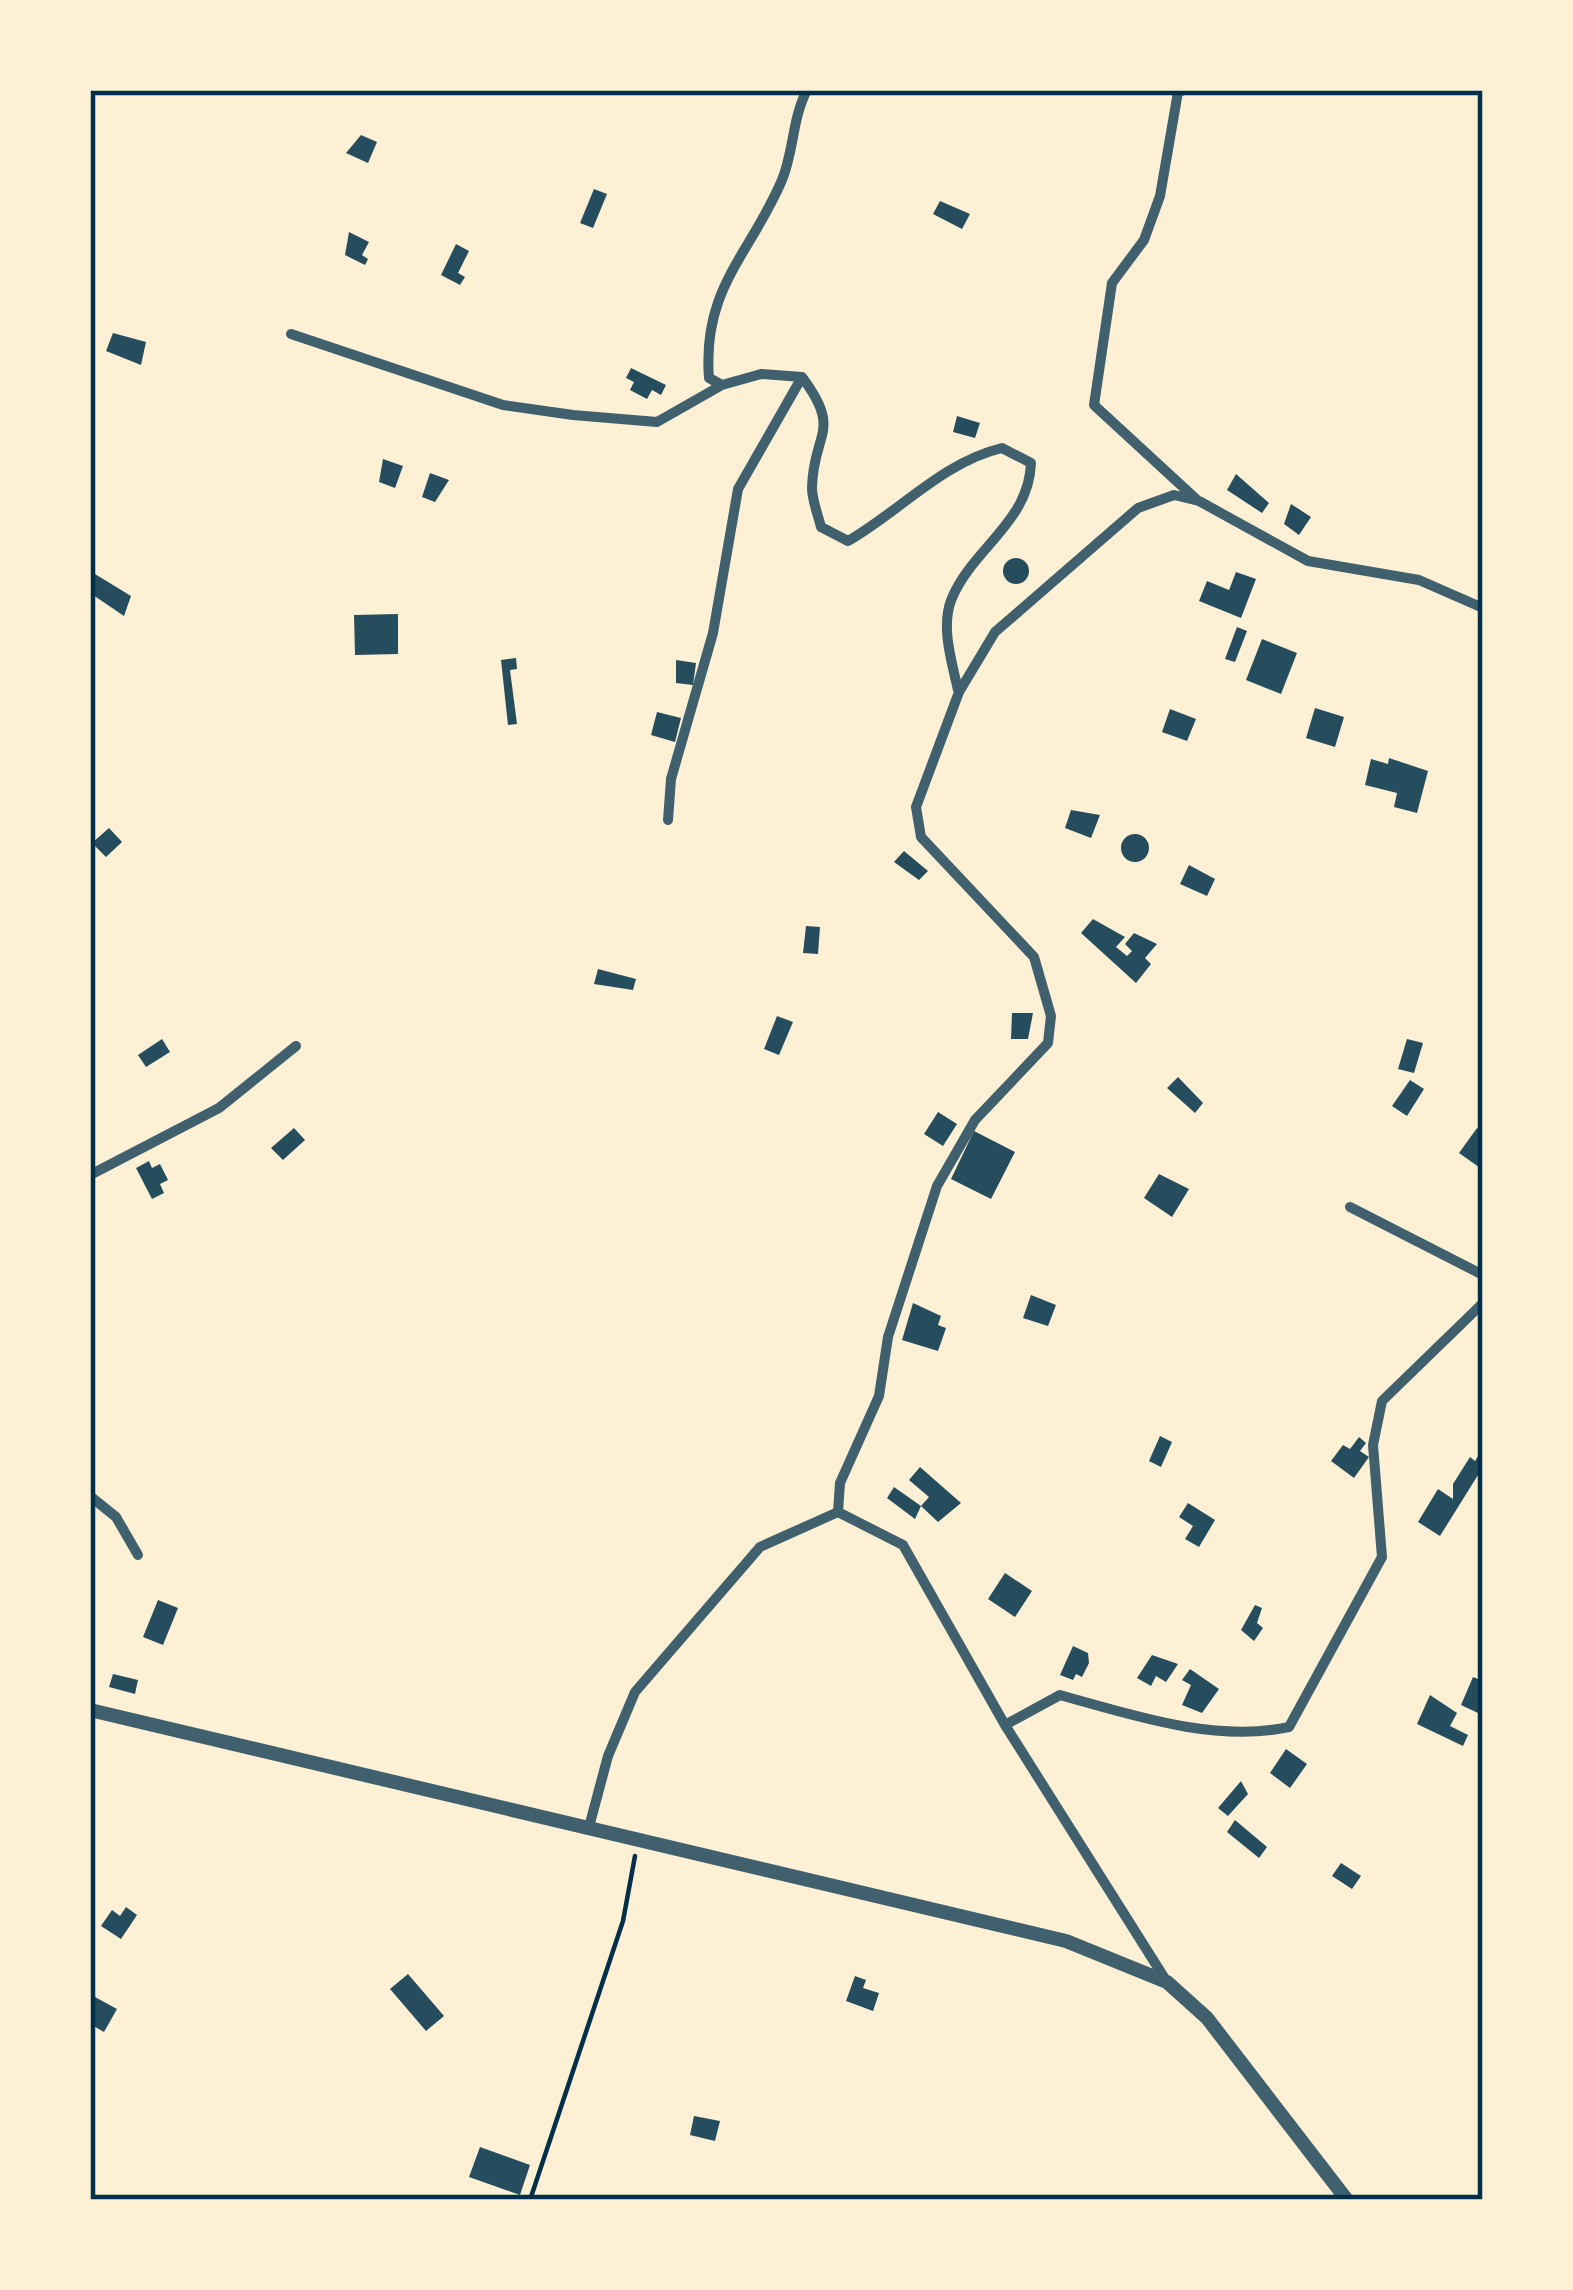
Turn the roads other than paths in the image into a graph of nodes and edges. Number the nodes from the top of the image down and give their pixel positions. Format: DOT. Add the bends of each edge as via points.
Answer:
graph roads {
  1 [pos="807,90"];
  2 [pos="1184,90"];
  3 [pos="291,334"];
  4 [pos="802,377"];
  5 [pos="722,385"];
  6 [pos="1199,501"];
  7 [pos="1483,608"];
  8 [pos="958,692"];
  9 [pos="668,820"];
  10 [pos="296,1046"];
  11 [pos="90,1175"];
  12 [pos="1350,1207"];
  13 [pos="1483,1275"];
  14 [pos="1483,1303"];
  15 [pos="90,1496"];
  16 [pos="838,1512"];
  17 [pos="139,1555"];
  18 [pos="90,1710"];
  19 [pos="1004,1725"];
  20 [pos="590,1827"];
  21 [pos="1167,1982"];
  22 [pos="1347,2200"];
  1 -- 5 [label="street" via="783,178 715,299 709,377"];
  2 -- 6 [label="street" via="1144,240 1112,283 1094,405"];
  3 -- 5 [label="street" via="503,405 573,415 657,422"];
  4 -- 5 [label="street" via="761,374"];
  4 -- 8 [label="street" via="824,407 812,488 821,527 848,541 981,453 1002,448 1031,463 1009,525 951,600 947,644"];
  4 -- 9 [label="street" via="738,490"];
  6 -- 7 [label="street" via="1309,561 1419,580"];
  6 -- 8 [label="street" via="1174,495 1138,508 995,632"];
  8 -- 16 [label="street" via="916,807 921,838 1034,958 1051,1016 1048,1043 975,1120 937,1186"];
  10 -- 11 [label="street" via="219,1108"];
  12 -- 13 [label="street"];
  14 -- 19 [label="street" via="1382,1401 1372,1445 1382,1557 1289,1727 1180,1726 1060,1695"];
  15 -- 17 [label="street" via="116,1517"];
  16 -- 19 [label="street" via="903,1545"];
  16 -- 20 [label="street" via="760,1547 635,1692"];
  18 -- 20 [label="street"];
  19 -- 21 [label="street"];
  20 -- 21 [label="street" via="1066,1941"];
  21 -- 22 [label="street" via="1252,2072"];
}
